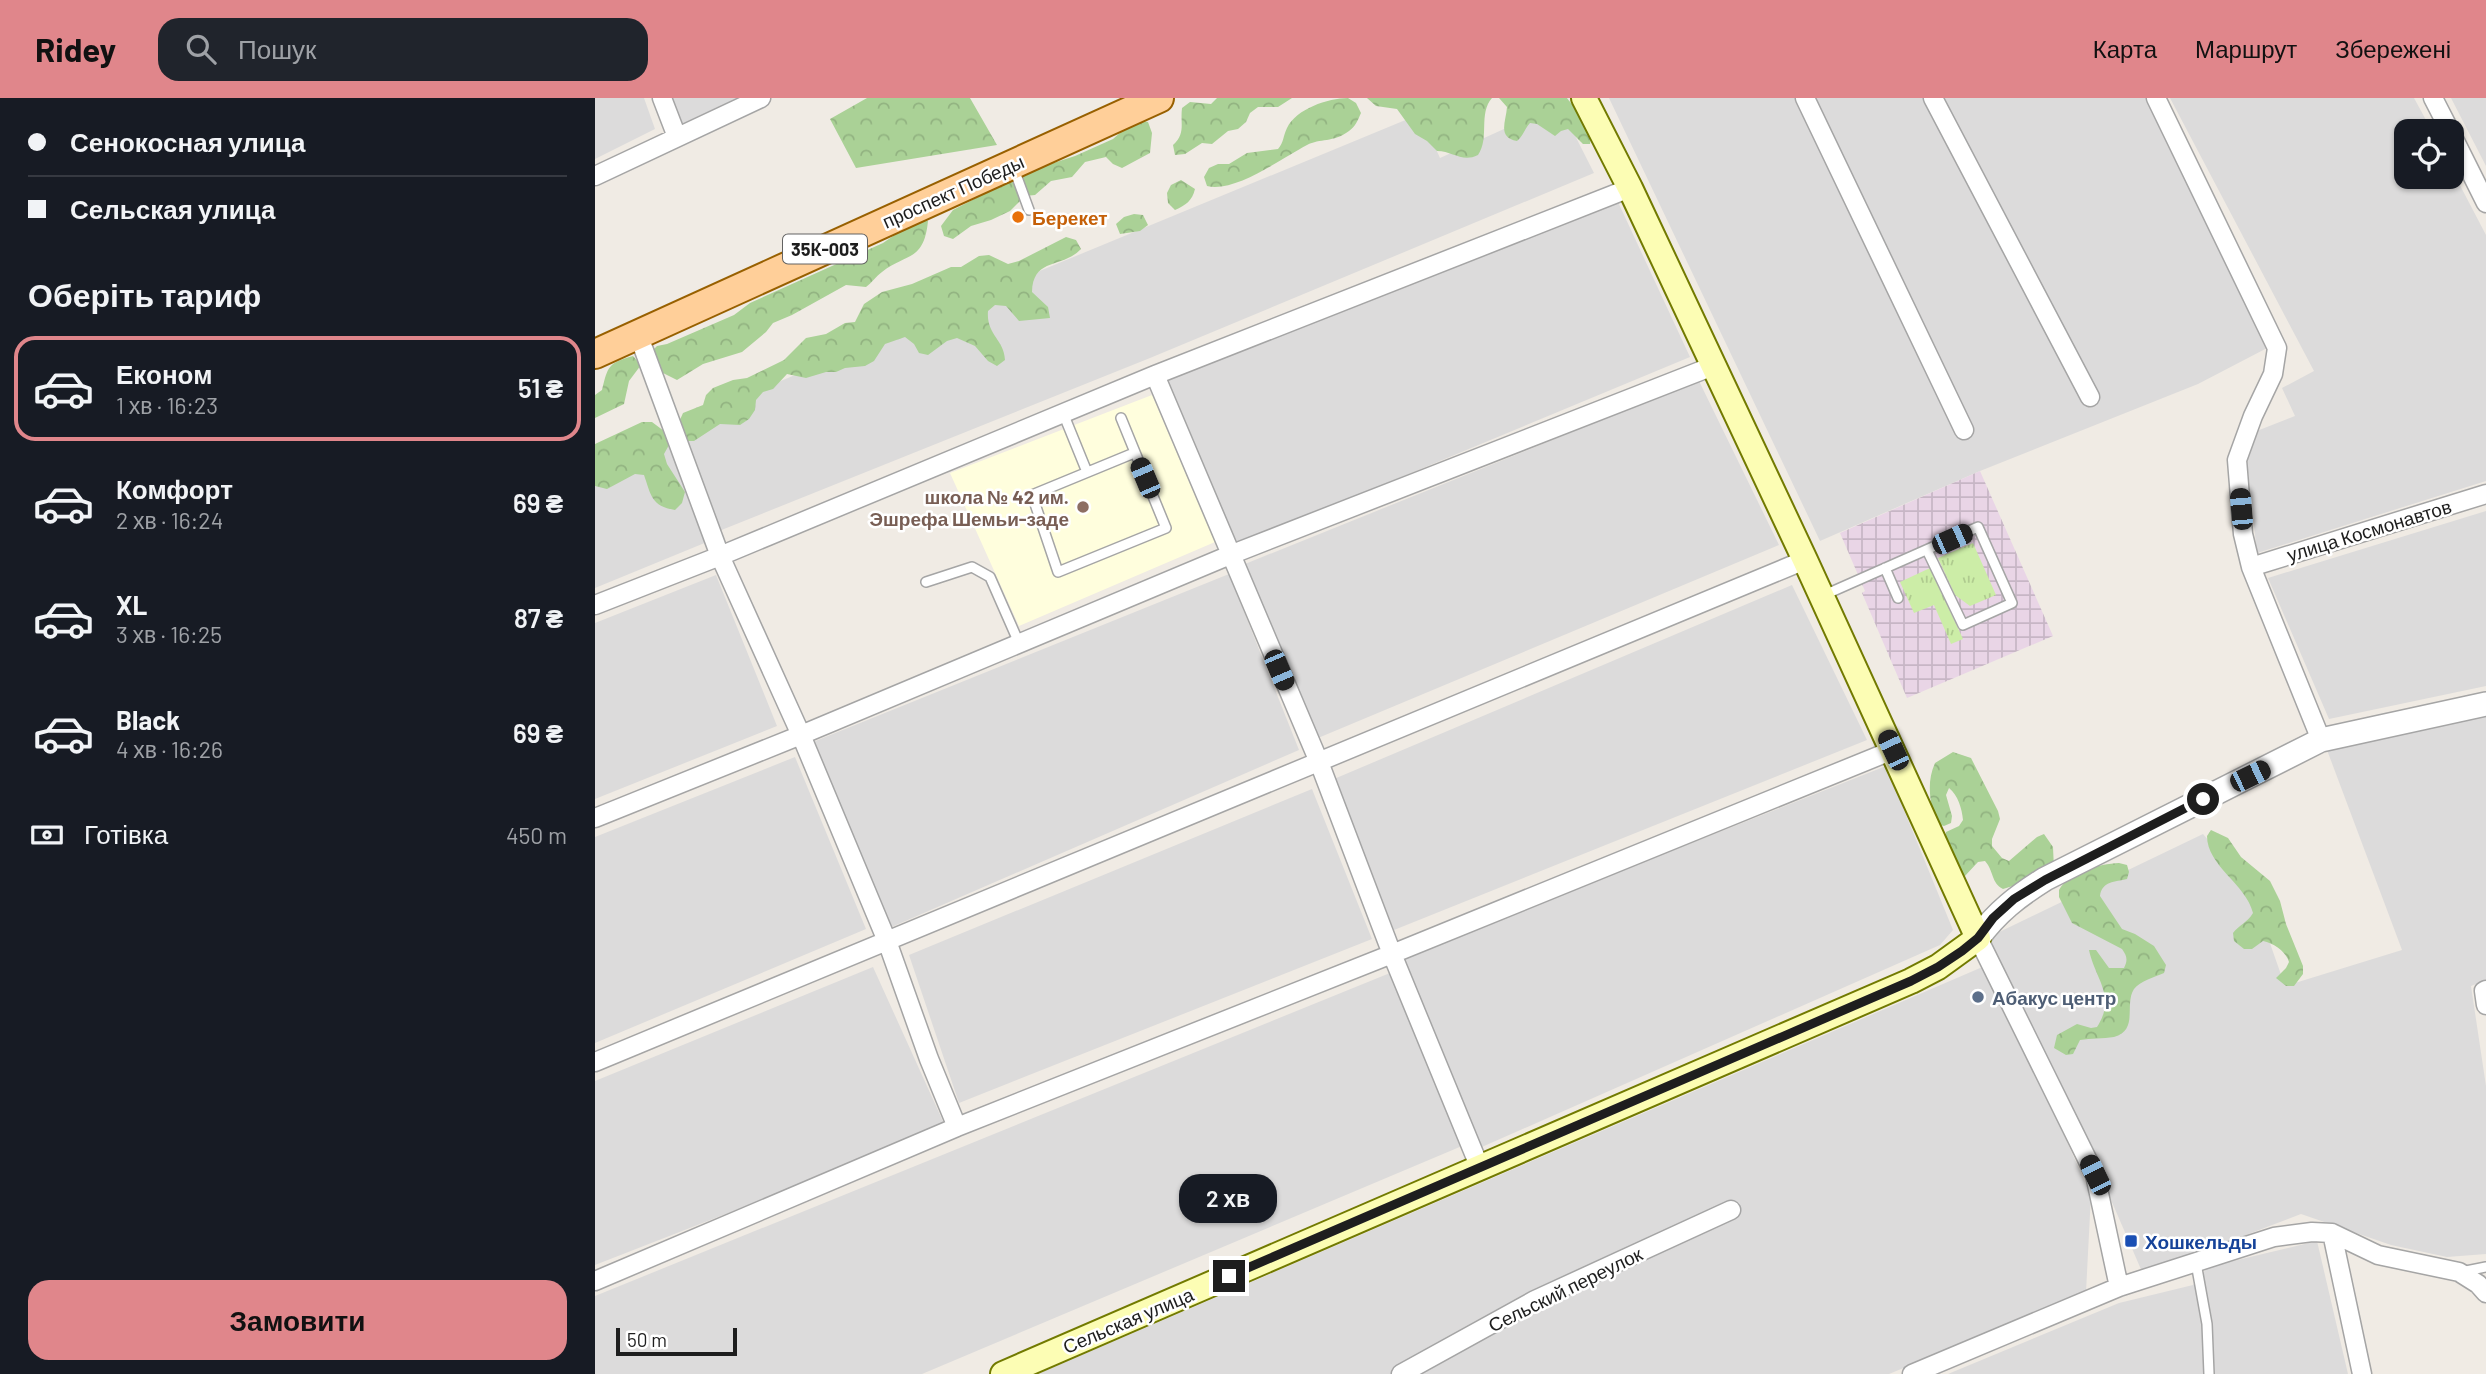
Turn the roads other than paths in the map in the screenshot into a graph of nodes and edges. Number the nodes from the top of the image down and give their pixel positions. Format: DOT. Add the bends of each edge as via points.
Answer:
graph roads {
  1 [pos="662,98"];
  2 [pos="761,98"];
  3 [pos="1159,98"];
  4 [pos="1584,98"];
  5 [pos="1805,98"];
  6 [pos="1933,98"];
  7 [pos="2156,98"];
  8 [pos="2433,98"];
  9 [pos="2444,119"];
  10 [pos="677,137"];
  11 [pos="2464,159"];
  12 [pos="1012,164"];
  13 [pos="595,176"];
  14 [pos="1630,188"];
  15 [pos="2486,202"];
  16 [pos="1029,210"];
  17 [pos="638,334"];
  18 [pos="595,354"];
  19 [pos="1713,366"];
  20 [pos="1155,374"];
  21 [pos="2090,397"];
  22 [pos="1063,413"];
  23 [pos="1121,418"];
  24 [pos="1964,430"];
  25 [pos="1134,453"];
  26 [pos="1087,472"];
  27 [pos="2486,494"];
  28 [pos="1927,550"];
  29 [pos="1230,555"];
  30 [pos="720,556"];
  31 [pos="1805,560"];
  32 [pos="2251,567"];
  33 [pos="1885,568"];
  34 [pos="926,582"];
  35 [pos="1822,597"];
  36 [pos="1898,598"];
  37 [pos="595,605"];
  38 [pos="1019,643"];
  39 [pos="2486,704"];
  40 [pos="801,735"];
  41 [pos="2321,740"];
  42 [pos="1893,750"];
  43 [pos="1319,762"];
  44 [pos="595,818"];
  45 [pos="1978,938"];
  46 [pos="887,941"];
  47 [pos="1391,954"];
  48 [pos="595,1062"];
  49 [pos="957,1127"];
  50 [pos="1480,1168"];
  51 [pos="1731,1210"];
  52 [pos="2332,1233"];
  53 [pos="2196,1263"];
  54 [pos="2486,1267"];
  55 [pos="2459,1272"];
  56 [pos="595,1281"];
  57 [pos="2119,1287"];
  58 [pos="2486,1293"];
  59 [pos="1003,1374"];
  60 [pos="1401,1374"];
  61 [pos="1912,1374"];
  62 [pos="2209,1374"];
  63 [pos="2362,1374"];
  1 -- 10 [label="street"];
  2 -- 10 [label="street"];
  3 -- 12 [label="main road, проспект Победы / 35К-003"];
  4 -- 14 [label="main road"];
  5 -- 24 [label="street"];
  6 -- 21 [label="street"];
  7 -- 32 [label="street" via="2277,348 2273,374 2237,460 2243,534"];
  8 -- 9 [label="street"];
  10 -- 13 [label="street"];
  11 -- 15 [label="street"];
  12 -- 16 [label="lane"];
  12 -- 17 [label="main road, проспект Победы / 35К-003"];
  14 -- 19 [label="main road"];
  14 -- 20 [label="street"];
  17 -- 18 [label="main road, проспект Победы / 35К-003"];
  17 -- 30 [label="street"];
  19 -- 29 [label="street"];
  19 -- 31 [label="main road"];
  20 -- 22 [label="street"];
  20 -- 29 [label="street"];
  22 -- 26 [label="lane"];
  22 -- 30 [label="street"];
  23 -- 25 [label="lane"];
  25 -- 26 [label="lane"];
  25 -- 26 [label="lane" via="1166,528 1058,572 1032,495"];
  27 -- 32 [label="street, улица Космонавтов"];
  28 -- 28 [label="lane" via="1963,625 2012,603 1978,527"];
  28 -- 33 [label="lane"];
  29 -- 38 [label="street"];
  29 -- 43 [label="street"];
  30 -- 37 [label="street"];
  30 -- 40 [label="street"];
  31 -- 35 [label="main road"];
  31 -- 43 [label="street"];
  32 -- 41 [label="street"];
  33 -- 35 [label="lane"];
  33 -- 36 [label="lane"];
  34 -- 38 [label="lane" via="972,567 990,577"];
  35 -- 42 [label="main road"];
  38 -- 40 [label="street"];
  39 -- 41 [label="street"];
  40 -- 44 [label="street"];
  40 -- 46 [label="street"];
  41 -- 45 [label="street" via="2045,880 2014,899"];
  42 -- 45 [label="main road"];
  42 -- 47 [label="street"];
  43 -- 46 [label="street"];
  43 -- 47 [label="street"];
  45 -- 50 [label="main road, Сельская улица" via="1911,981"];
  45 -- 57 [label="street" via="2095,1175"];
  46 -- 48 [label="street"];
  46 -- 49 [label="street"];
  47 -- 49 [label="street"];
  47 -- 50 [label="street"];
  49 -- 56 [label="street"];
  50 -- 59 [label="main road, Сельская улица"];
  51 -- 60 [label="street, Сельский переулок" via="1535,1300"];
  52 -- 53 [label="street" via="2274,1237"];
  52 -- 55 [label="street" via="2378,1255"];
  52 -- 63 [label="street"];
  53 -- 57 [label="street"];
  53 -- 62 [label="lane" via="2207,1324"];
  54 -- 55 [label="lane"];
  55 -- 58 [label="street"];
  57 -- 61 [label="street"];
}
